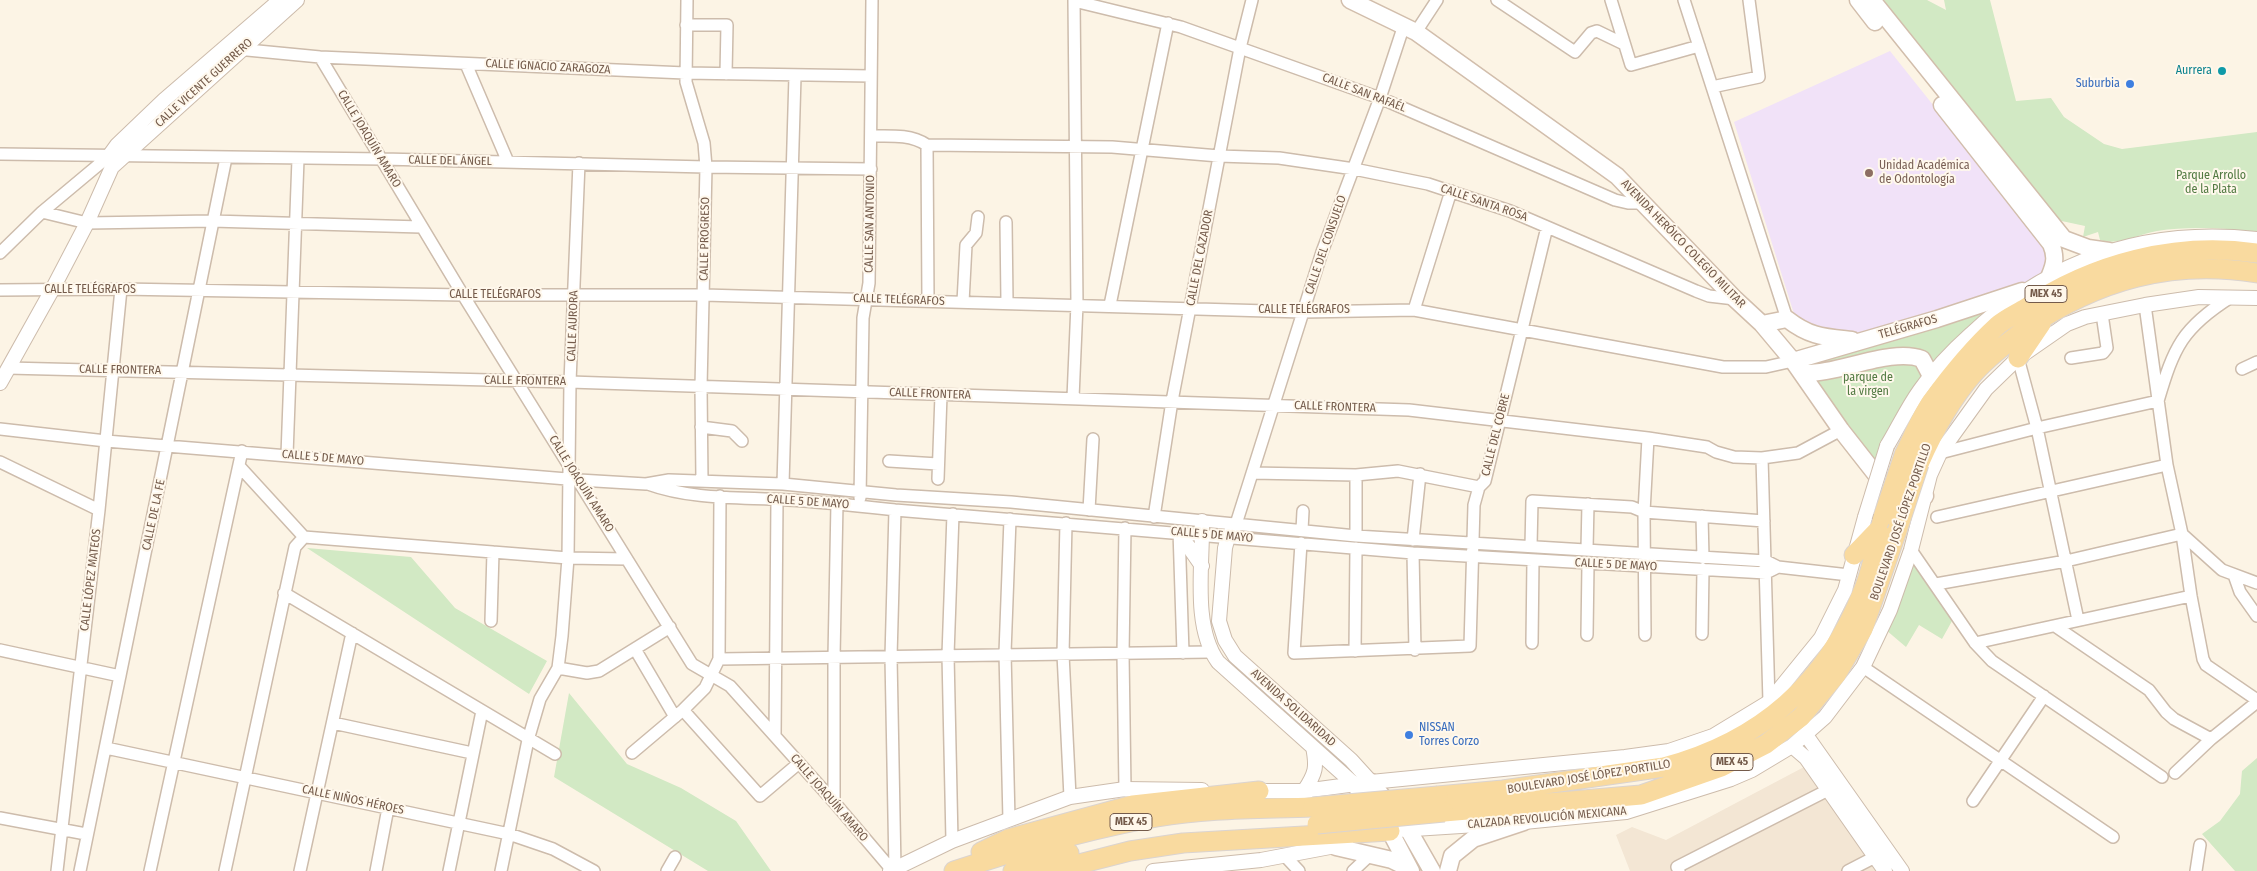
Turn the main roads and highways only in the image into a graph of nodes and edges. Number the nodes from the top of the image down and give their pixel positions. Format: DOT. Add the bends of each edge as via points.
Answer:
graph roads {
  1 [pos="1350,0"];
  2 [pos="1858,0"];
  3 [pos="1872,0"];
  4 [pos="2109,251"];
  5 [pos="2257,253"];
  6 [pos="2257,273"];
  7 [pos="2050,275"];
  8 [pos="2022,291"];
  9 [pos="2048,314"];
  10 [pos="1762,324"];
  11 [pos="1858,340"];
  12 [pos="2018,358"];
  13 [pos="1797,367"];
  14 [pos="1931,376"];
  15 [pos="1912,459"];
  16 [pos="1924,496"];
  17 [pos="1881,523"];
  18 [pos="1854,555"];
  19 [pos="1753,752"];
  20 [pos="1371,782"];
  21 [pos="1354,784"];
  22 [pos="1696,790"];
  23 [pos="1259,791"];
  24 [pos="1441,804"];
  25 [pos="1311,807"];
  26 [pos="1524,822"];
  27 [pos="1399,830"];
  28 [pos="1336,847"];
  29 [pos="1411,870"];
  30 [pos="949,871"];
  31 [pos="954,871"];
  32 [pos="1014,871"];
  33 [pos="1052,871"];
  34 [pos="1432,871"];
  35 [pos="1448,871"];
  1 -- 10 [label="main road, AVENIDA HERÓICO COLEGIO MILITAR" via="1410,28 1617,176"];
  2 -- 7 [label="main road" via="2051,244 2055,264"];
  3 -- 4 [label="main road" via="2064,239 2088,248"];
  5 -- 15 [label="main road, BOULEVARD JOSÉ LÓPEZ PORTILLO / MEX 45" via="2230,249 2150,256 2106,267 2050,292 1998,325 1964,361 1932,402"];
  6 -- 9 [label="main road, BOULEVARD JOSÉ LÓPEZ PORTILLO / MEX 45" via="2192,268 2125,280 2092,291"];
  8 -- 11 [label="main road, TELÉGRAFOS"];
  9 -- 12 [label="main road"];
  9 -- 15 [label="main road, BOULEVARD JOSÉ LÓPEZ PORTILLO / MEX 45" via="2008,342 1974,373"];
  10 -- 11 [label="main road" via="1787,319 1812,335"];
  10 -- 13 [label="main road, AVENIDA HERÓICO COLEGIO MILITAR"];
  11 -- 13 [label="main road, TELÉGRAFOS"];
  13 -- 14 [label="main road" via="1820,373 1907,355 1922,359"];
  13 -- 16 [label="main road, AVENIDA HERÓICO COLEGIO MILITAR" via="1881,481"];
  15 -- 17 [label="main road, BOULEVARD JOSÉ LÓPEZ PORTILLO / MEX 45, bridge"];
  17 -- 18 [label="main road"];
  17 -- 19 [label="main road, BOULEVARD JOSÉ LÓPEZ PORTILLO / MEX 45" via="1863,629 1836,675 1801,717"];
  17 -- 24 [label="main road, BOULEVARD JOSÉ LÓPEZ PORTILLO / MEX 45" via="1864,589 1842,638 1791,700 1764,723 1702,755 1664,767 1503,790"];
  19 -- 22 [label="main road"];
  19 -- 24 [label="main road, BOULEVARD JOSÉ LÓPEZ PORTILLO / MEX 45" via="1641,795"];
  20 -- 27 [label="main road, AVENIDA SOLIDARIDAD"];
  21 -- 27 [label="main road, AVENIDA SOLIDARIDAD"];
  23 -- 30 [label="main road" via="1133,805 1008,839"];
  24 -- 25 [label="main road, MEX 45, bridge"];
  25 -- 31 [label="main road, MEX 45" via="1158,817 1103,828"];
  25 -- 32 [label="main road, MEX 45" via="1100,845"];
  26 -- 35 [label="main road" via="1473,839 1452,856"];
  27 -- 29 [label="main road, AVENIDA SOLIDARIDAD"];
  27 -- 33 [label="main road" via="1182,843 1130,851"];
  27 -- 34 [label="main road, AVENIDA SOLIDARIDAD"];
  28 -- 29 [label="main road" via="1392,860"];
}
